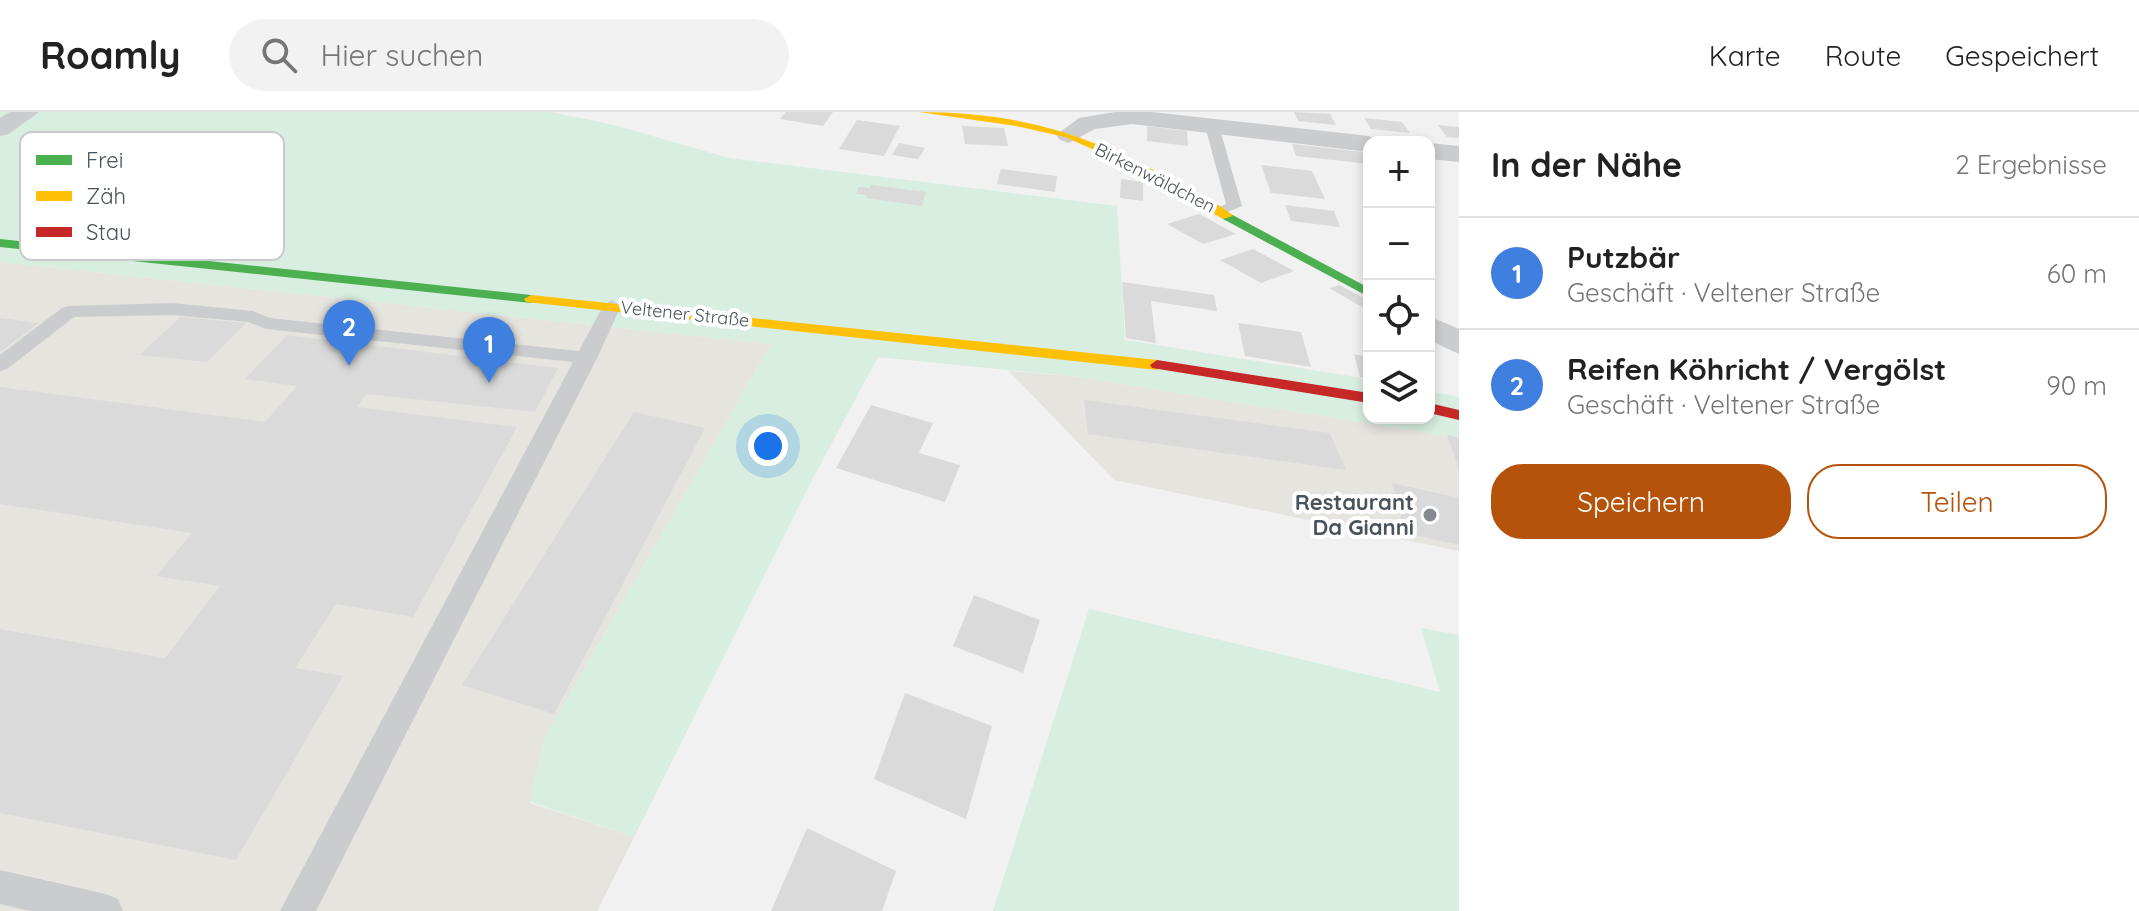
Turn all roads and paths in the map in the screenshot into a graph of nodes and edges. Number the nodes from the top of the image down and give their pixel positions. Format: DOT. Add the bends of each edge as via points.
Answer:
graph roads {
  1 [pos="27,112"];
  2 [pos="924,112"];
  3 [pos="1212,126"];
  4 [pos="0,129"];
  5 [pos="1069,135"];
  6 [pos="1363,143"];
  7 [pos="1435,152"];
  8 [pos="1459,154"];
  9 [pos="1218,211"];
  10 [pos="0,243"];
  11 [pos="20,245"];
  12 [pos="165,260"];
  13 [pos="1363,290"];
  14 [pos="612,306"];
  15 [pos="1435,329"];
  16 [pos="1459,343"];
  17 [pos="587,358"];
  18 [pos="0,365"];
  19 [pos="1363,397"];
  20 [pos="1435,409"];
  21 [pos="1459,415"];
  22 [pos="0,887"];
  23 [pos="106,911"];
  24 [pos="297,911"];
  1 -- 4 [label="street"];
  2 -- 5 [label="main road, Birkenwäldchen"];
  3 -- 5 [label="street" via="1132,117 1088,123"];
  3 -- 6 [label="street"];
  3 -- 9 [label="lane" via="1234,206"];
  5 -- 9 [label="main road, Birkenwäldchen"];
  7 -- 8 [label="street"];
  9 -- 13 [label="main road, Birkenwäldchen"];
  10 -- 11 [label="main road, Veltener Straße"];
  12 -- 14 [label="main road, Veltener Straße"];
  14 -- 17 [label="lane"];
  14 -- 19 [label="main road, Veltener Straße" via="1145,363"];
  15 -- 16 [label="street"];
  17 -- 18 [label="lane" via="172,309 69,312"];
  17 -- 24 [label="lane"];
  20 -- 21 [label="main road"];
  22 -- 23 [label="lane"];
}
